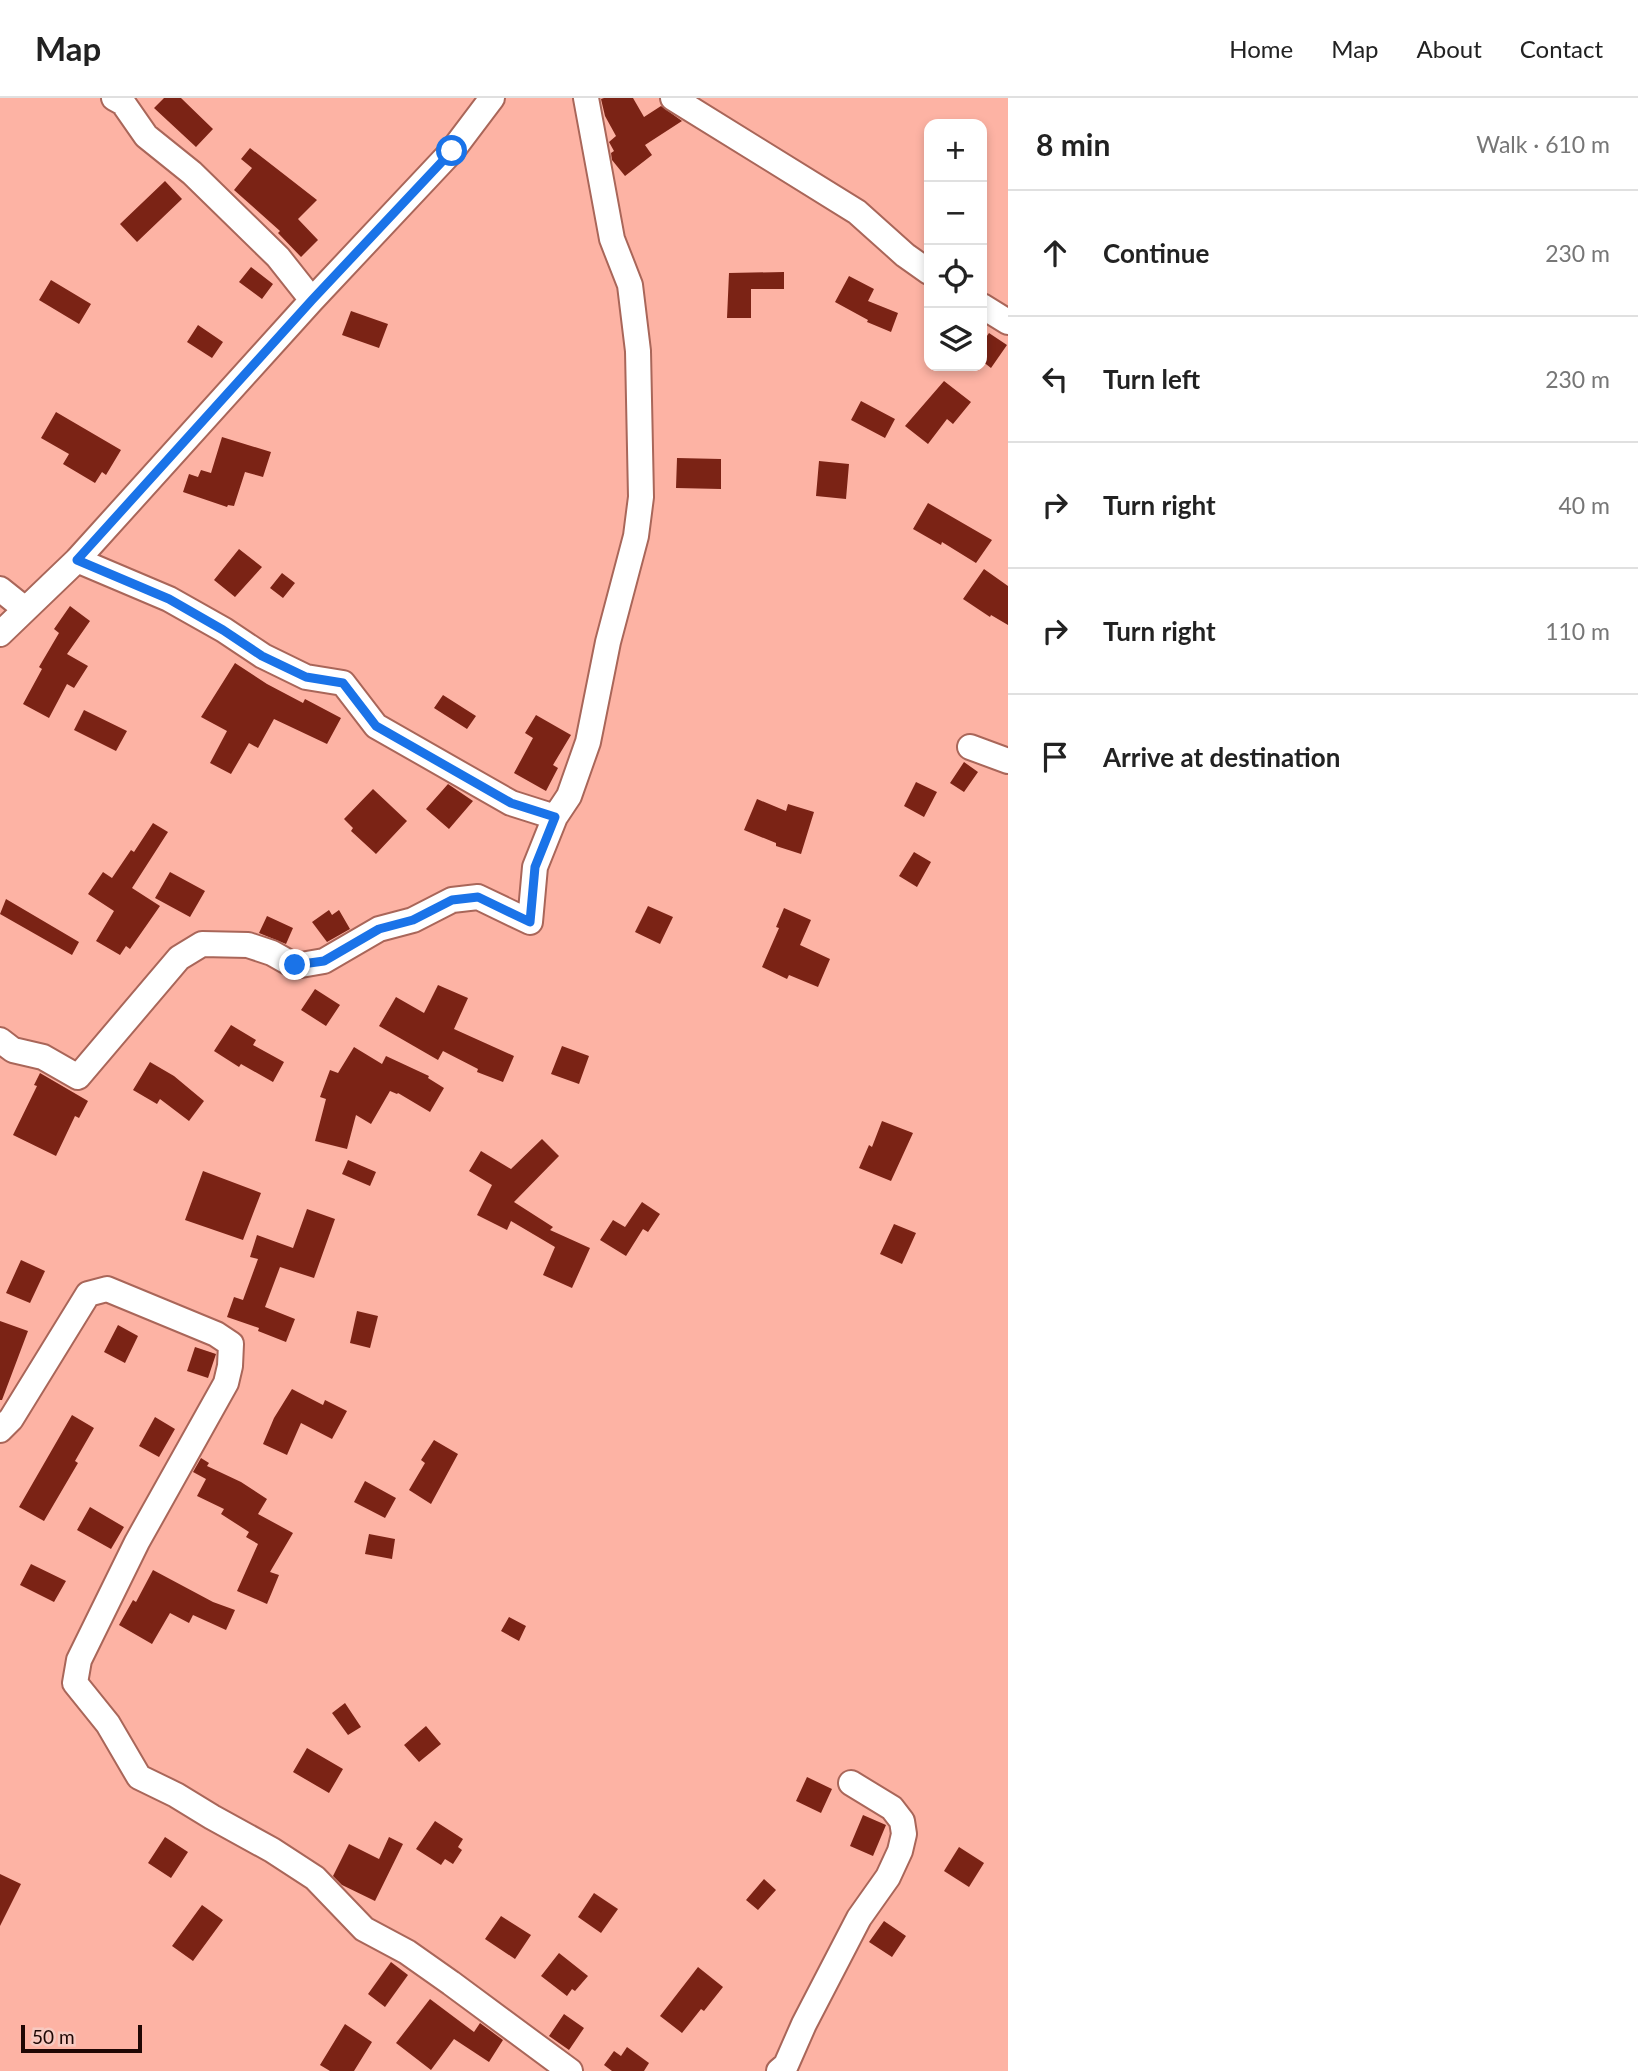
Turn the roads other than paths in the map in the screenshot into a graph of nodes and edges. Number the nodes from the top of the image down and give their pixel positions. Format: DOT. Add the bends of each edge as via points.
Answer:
graph roads {
  1 [pos="114,98"];
  2 [pos="492,98"];
  3 [pos="586,98"];
  4 [pos="673,98"];
  5 [pos="924,268"];
  6 [pos="312,300"];
  7 [pos="985,308"];
  8 [pos="1008,322"];
  9 [pos="77,560"];
  10 [pos="0,589"];
  11 [pos="25,610"];
  12 [pos="0,634"];
  13 [pos="970,747"];
  14 [pos="1008,761"];
  15 [pos="555,817"];
  16 [pos="0,1040"];
  17 [pos="0,1430"];
  18 [pos="851,1783"];
  19 [pos="570,2071"];
  20 [pos="779,2071"];
  1 -- 6 [label="street" via="123,103 146,136 192,173 278,257"];
  2 -- 6 [label="street" via="452,151"];
  3 -- 15 [label="street" via="612,239 630,285 638,351 641,497 588,742 569,796"];
  4 -- 5 [label="street" via="857,212"];
  6 -- 9 [label="street"];
  7 -- 8 [label="street"];
  9 -- 11 [label="street"];
  9 -- 15 [label="street" via="169,599 262,656 306,677 343,683 376,726 511,803"];
  10 -- 11 [label="street"];
  11 -- 12 [label="street"];
  13 -- 14 [label="street"];
  15 -- 16 [label="street" via="535,867 530,922 478,897 452,900 413,920 379,929 324,961 295,965 248,945 202,944 179,958 78,1077"];
  17 -- 19 [label="street" via="88,1294 107,1289 231,1344 226,1383 137,1542 79,1660 75,1683 108,1724 139,1777 315,1878 364,1929 407,1952"];
  18 -- 20 [label="street" via="892,1808 902,1821 900,1851 859,1918"];
}
